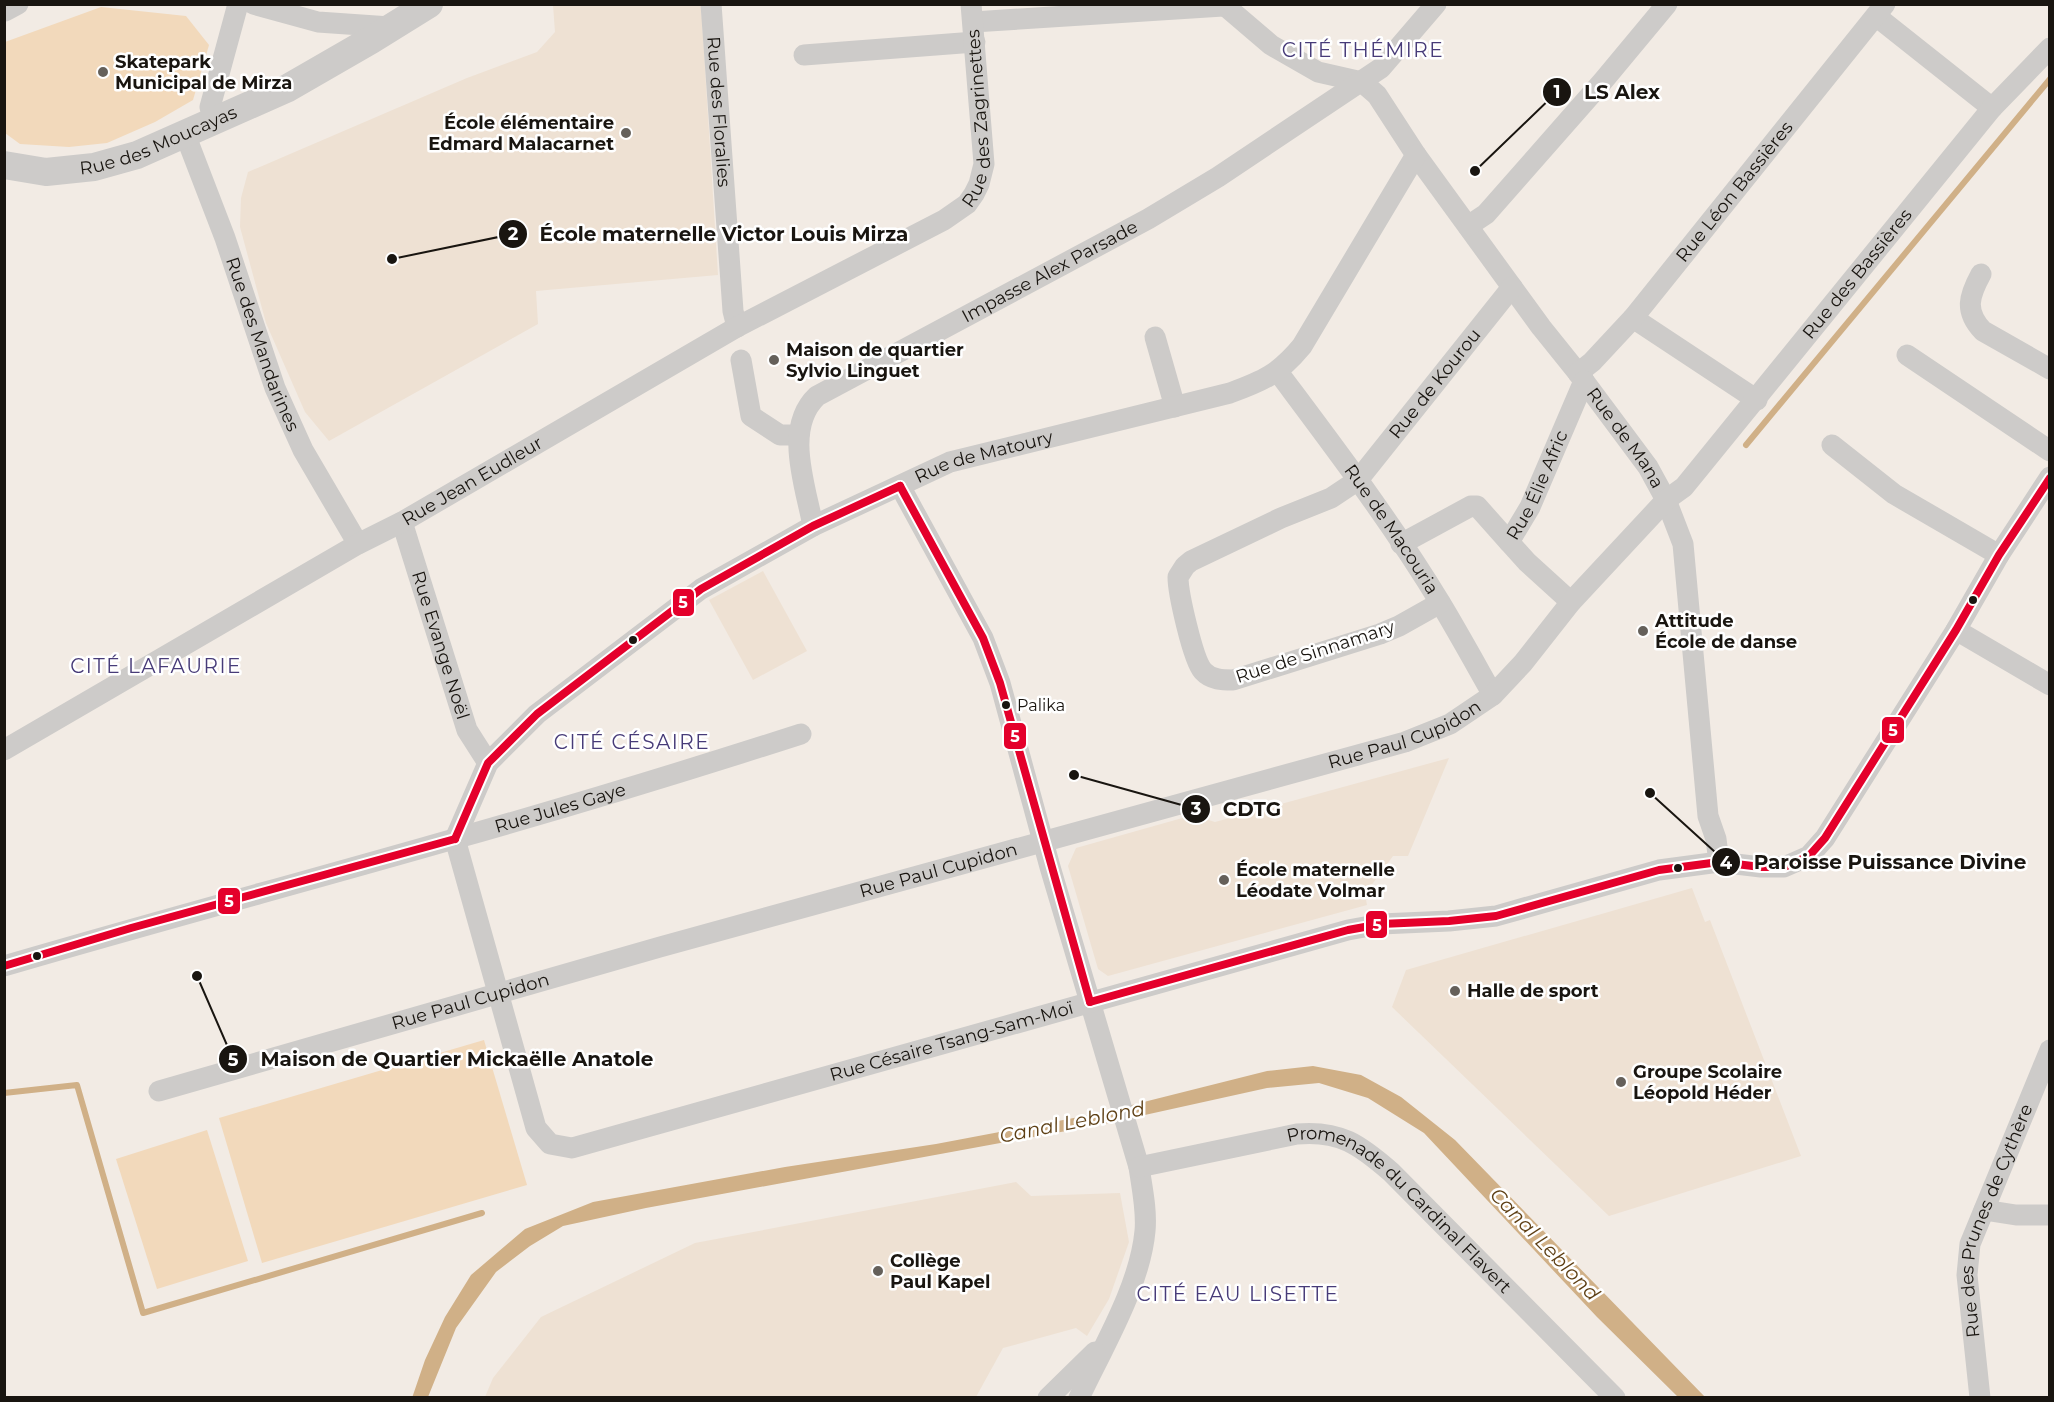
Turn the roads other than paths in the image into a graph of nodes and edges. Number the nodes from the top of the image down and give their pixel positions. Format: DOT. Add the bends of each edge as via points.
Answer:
graph roads {
  1 [pos="18,4"];
  2 [pos="238,4"];
  3 [pos="253,4"];
  4 [pos="429,4"];
  5 [pos="711,4"];
  6 [pos="1437,4"];
  7 [pos="1667,4"];
  8 [pos="1223,5"];
  9 [pos="1881,10"];
  10 [pos="5,11"];
  11 [pos="973,23"];
  12 [pos="390,27"];
  13 [pos="2049,48"];
  14 [pos="804,55"];
  15 [pos="1362,82"];
  16 [pos="1992,108"];
  17 [pos="213,119"];
  18 [pos="185,134"];
  19 [pos="1416,155"];
  20 [pos="4,165"];
  21 [pos="944,220"];
  22 [pos="1468,226"];
  23 [pos="1981,274"];
  24 [pos="1512,286"];
  25 [pos="1633,318"];
  26 [pos="737,327"];
  27 [pos="1155,337"];
  28 [pos="1907,355"];
  29 [pos="741,360"];
  30 [pos="2049,369"];
  31 [pos="1278,372"];
  32 [pos="1581,377"];
  33 [pos="1757,400"];
  34 [pos="1175,407"];
  35 [pos="799,435"];
  36 [pos="1832,445"];
  37 [pos="2049,451"];
  38 [pos="2049,477"];
  39 [pos="1358,480"];
  40 [pos="900,486"];
  41 [pos="1666,500"];
  42 [pos="402,522"];
  43 [pos="813,526"];
  44 [pos="1509,542"];
  45 [pos="358,544"];
  46 [pos="1401,544"];
  47 [pos="1999,555"];
  48 [pos="1571,602"];
  49 [pos="1440,603"];
  50 [pos="1956,630"];
  51 [pos="2049,685"];
  52 [pos="1493,695"];
  53 [pos="801,734"];
  54 [pos="4,750"];
  55 [pos="488,763"];
  56 [pos="455,839"];
  57 [pos="1043,841"];
  58 [pos="1719,862"];
  59 [pos="4,966"];
  60 [pos="499,994"];
  61 [pos="1090,1002"];
  62 [pos="2049,1050"];
  63 [pos="159,1091"];
  64 [pos="1139,1167"];
  65 [pos="1984,1210"];
  66 [pos="2049,1215"];
  67 [pos="1106,1341"];
  68 [pos="1048,1398"];
  69 [pos="1078,1398"];
  70 [pos="1615,1398"];
  71 [pos="1980,1398"];
  1 -- 10 [label="street"];
  2 -- 17 [label="street" via="210,107"];
  3 -- 12 [label="street" via="318,22"];
  4 -- 12 [label="street, Rue des Moucayas"];
  5 -- 26 [label="street, Rue des Floralies"];
  6 -- 15 [label="street, Impasse Alex Parsade" via="1382,68"];
  7 -- 22 [label="street" via="1486,214"];
  8 -- 11 [label="street"];
  8 -- 15 [label="street" via="1271,45 1318,72"];
  9 -- 16 [label="street"];
  9 -- 25 [label="street, Rue Léon Bassières"];
  11 -- 14 [label="street"];
  11 -- 21 [label="street, Rue des Zagrinettes" via="984,164 967,204"];
  12 -- 17 [label="street, Rue des Moucayas" via="286,88"];
  13 -- 16 [label="street, Rue des Bassières"];
  15 -- 19 [label="street, Rue de Mana" via="1377,95"];
  15 -- 35 [label="street, Impasse Alex Parsade" via="1148,219 823,393 807,409"];
  16 -- 33 [label="street, Rue des Bassières"];
  17 -- 18 [label="street, Rue des Moucayas"];
  18 -- 20 [label="street, Rue des Moucayas" via="137,155 94,167 46,172"];
  18 -- 45 [label="street, Rue des Mandarines" via="275,388 303,450"];
  19 -- 22 [label="street, Rue de Mana"];
  19 -- 31 [label="street, Rue de Matoury" via="1302,346"];
  21 -- 26 [label="street, Rue Jean Eudleur"];
  22 -- 24 [label="street, Rue de Mana"];
  23 -- 30 [label="street" via="1970,298 1976,324"];
  24 -- 32 [label="street, Rue de Mana"];
  24 -- 39 [label="street, Rue de Kourou"];
  25 -- 32 [label="street, Rue Léon Bassières"];
  25 -- 33 [label="street"];
  26 -- 42 [label="street, Rue Jean Eudleur"];
  27 -- 34 [label="street"];
  28 -- 37 [label="street"];
  29 -- 35 [label="street" via="751,416 780,435"];
  31 -- 34 [label="street, Rue de Matoury" via="1230,393"];
  31 -- 39 [label="street, Rue de Macouria"];
  32 -- 41 [label="street, Rue de Mana" via="1648,467"];
  32 -- 44 [label="street, Rue Élie Afric" via="1530,507"];
  33 -- 41 [label="street, Rue des Bassières" via="1684,487"];
  34 -- 40 [label="street, Rue de Matoury" via="950,462"];
  35 -- 43 [label="street, Impasse Alex Parsade"];
  36 -- 47 [label="street" via="1894,494"];
  38 -- 47 [label="street"];
  39 -- 46 [label="street, Rue de Macouria"];
  39 -- 49 [label="street, Rue de Sinnamary" via="1331,498 1185,566 1178,583 1202,670 1216,679 1233,680 1399,626"];
  40 -- 43 [label="street, Rue de Matoury"];
  40 -- 57 [label="street" via="983,638"];
  41 -- 48 [label="street, Rue Paul Cupidon"];
  41 -- 58 [label="street, Rue de Mana" via="1683,544 1686,564 1708,816"];
  42 -- 45 [label="street, Rue Jean Eudleur"];
  42 -- 55 [label="street, Rue Evange Noël" via="468,729"];
  43 -- 55 [label="street, Rue de Matoury" via="701,589 537,714"];
  44 -- 46 [label="street" via="1477,506 1471,506"];
  44 -- 48 [label="street, Rue Élie Afric"];
  45 -- 54 [label="street, Rue Jean Eudleur"];
  46 -- 49 [label="street, Rue de Macouria"];
  47 -- 50 [label="street"];
  48 -- 52 [label="street, Rue Paul Cupidon"];
  49 -- 52 [label="street, Rue de Macouria"];
  50 -- 51 [label="street"];
  50 -- 58 [label="street, Rue Césaire Tsang-Sam-Moï" via="1825,838 1809,856 1784,867"];
  52 -- 57 [label="street, Rue Paul Cupidon" via="1450,724 1405,742"];
  53 -- 56 [label="street, Rue Jules Gaye"];
  55 -- 56 [label="street, Rue de Matoury"];
  56 -- 59 [label="street, Rue Jules Gaye"];
  56 -- 60 [label="street"];
  57 -- 60 [label="street, Rue Paul Cupidon"];
  57 -- 61 [label="street"];
  58 -- 61 [label="street, Rue Césaire Tsang-Sam-Moï" via="1659,870 1496,916 1348,930"];
  60 -- 61 [label="street, Rue Césaire Tsang-Sam-Moï" via="536,1128 550,1144 572,1148"];
  60 -- 63 [label="street, Rue Paul Cupidon"];
  61 -- 64 [label="street"];
  62 -- 65 [label="street, Rue des Prunes de Cythère"];
  64 -- 67 [label="street" via="1146,1229 1142,1257"];
  64 -- 70 [label="street, Promenade du Cardinal Flavert" via="1297,1134 1328,1135 1354,1143 1391,1172"];
  65 -- 66 [label="street"];
  65 -- 71 [label="street, Rue des Prunes de Cythère" via="1970,1244 1967,1275"];
  67 -- 68 [label="street"];
  67 -- 69 [label="street"];
}
